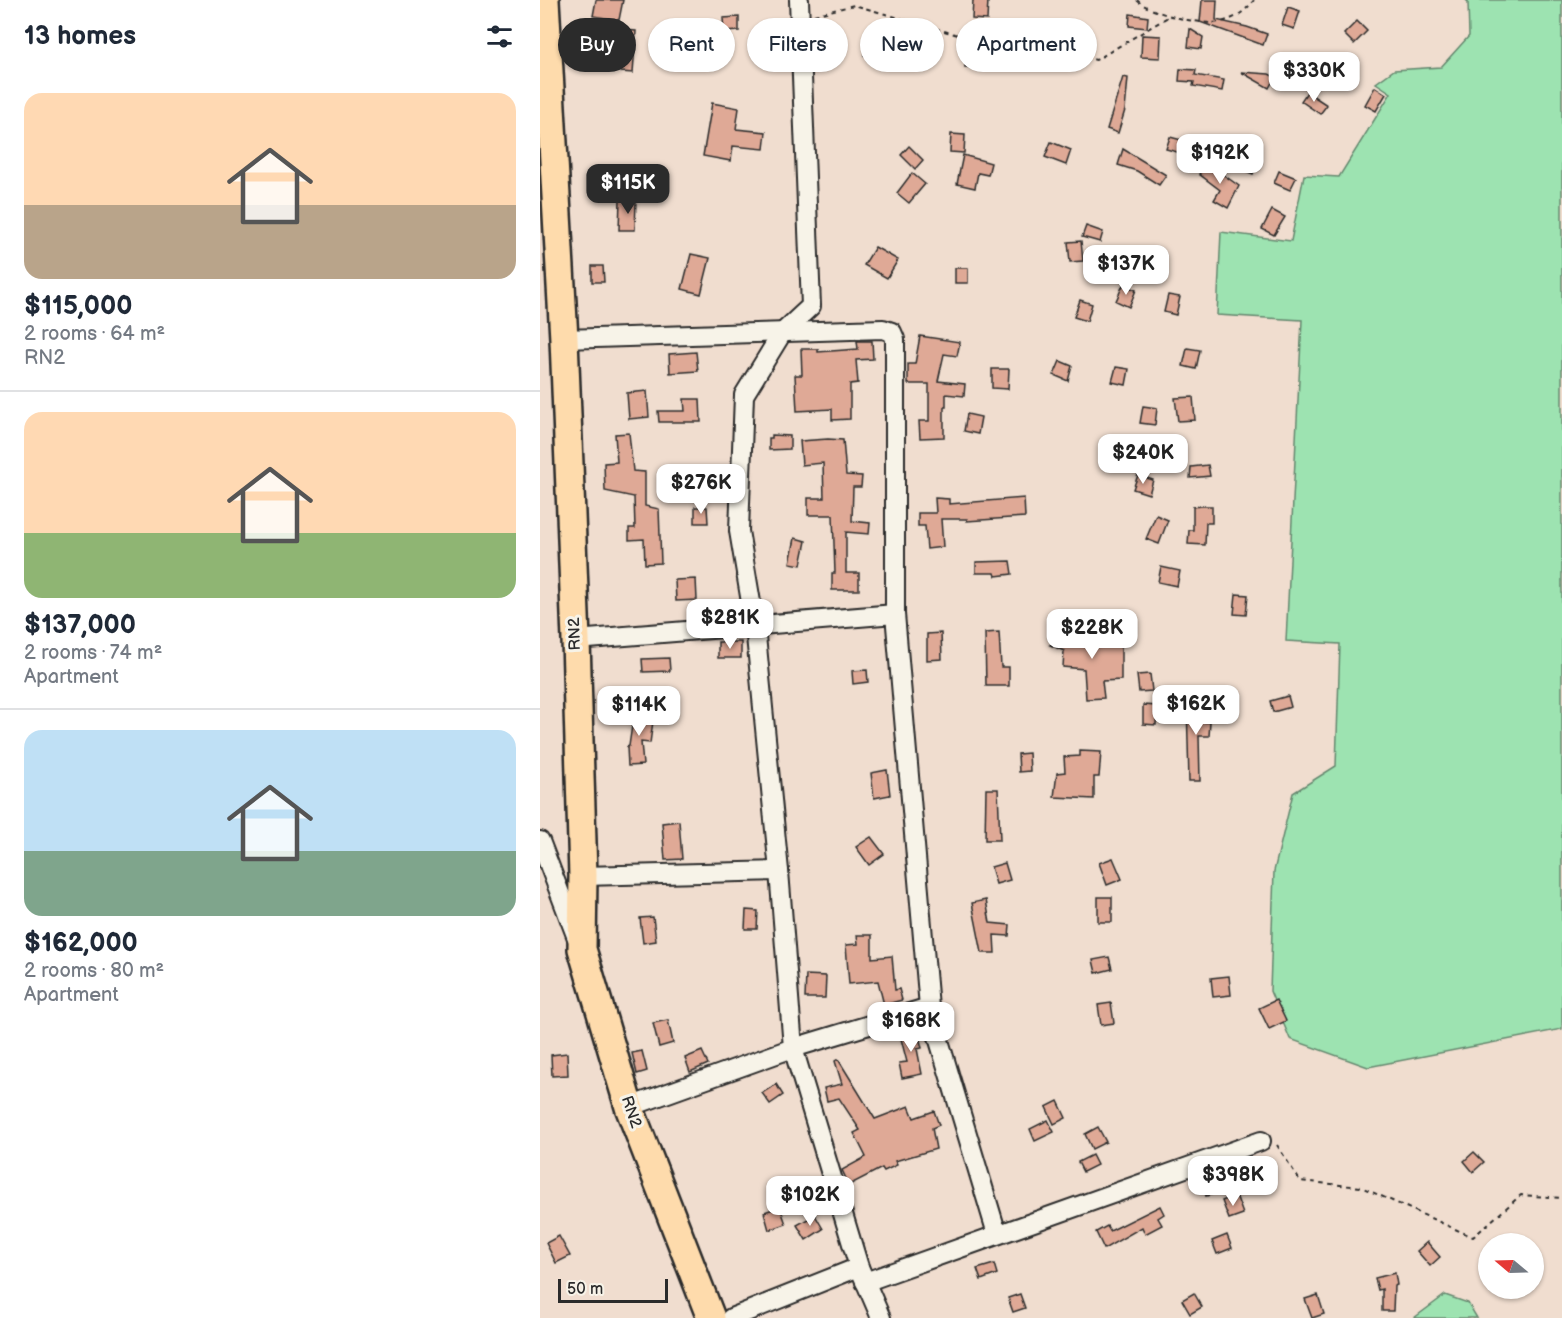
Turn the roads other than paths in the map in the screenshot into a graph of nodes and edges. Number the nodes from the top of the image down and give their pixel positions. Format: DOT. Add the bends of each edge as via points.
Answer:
graph roads {
  1 [pos="545,0"];
  2 [pos="799,9"];
  3 [pos="782,333"];
  4 [pos="564,339"];
  5 [pos="895,614"];
  6 [pos="755,627"];
  7 [pos="576,640"];
  8 [pos="540,841"];
  9 [pos="779,871"];
  10 [pos="583,876"];
  11 [pos="582,949"];
  12 [pos="929,1007"];
  13 [pos="793,1048"];
  14 [pos="629,1107"];
  15 [pos="1261,1141"];
  16 [pos="997,1234"];
  17 [pos="862,1274"];
  18 [pos="711,1318"];
  19 [pos="731,1318"];
  20 [pos="881,1318"];
  1 -- 4 [label="main road, RN2"];
  2 -- 3 [label="street" via="811,306"];
  3 -- 4 [label="street"];
  3 -- 5 [label="street" via="883,329 892,332 895,339"];
  3 -- 6 [label="street" via="744,395 739,531"];
  4 -- 7 [label="main road, RN2"];
  5 -- 6 [label="street"];
  5 -- 12 [label="street"];
  6 -- 7 [label="street"];
  6 -- 9 [label="street"];
  7 -- 10 [label="main road, RN2"];
  8 -- 11 [label="street"];
  9 -- 10 [label="street"];
  9 -- 13 [label="street"];
  10 -- 11 [label="main road, RN2"];
  11 -- 14 [label="main road, RN2"];
  12 -- 13 [label="street"];
  12 -- 16 [label="street"];
  13 -- 14 [label="street"];
  13 -- 17 [label="street"];
  14 -- 18 [label="main road, RN2"];
  15 -- 16 [label="street"];
  16 -- 17 [label="street"];
  17 -- 19 [label="street"];
  17 -- 20 [label="street"];
}
